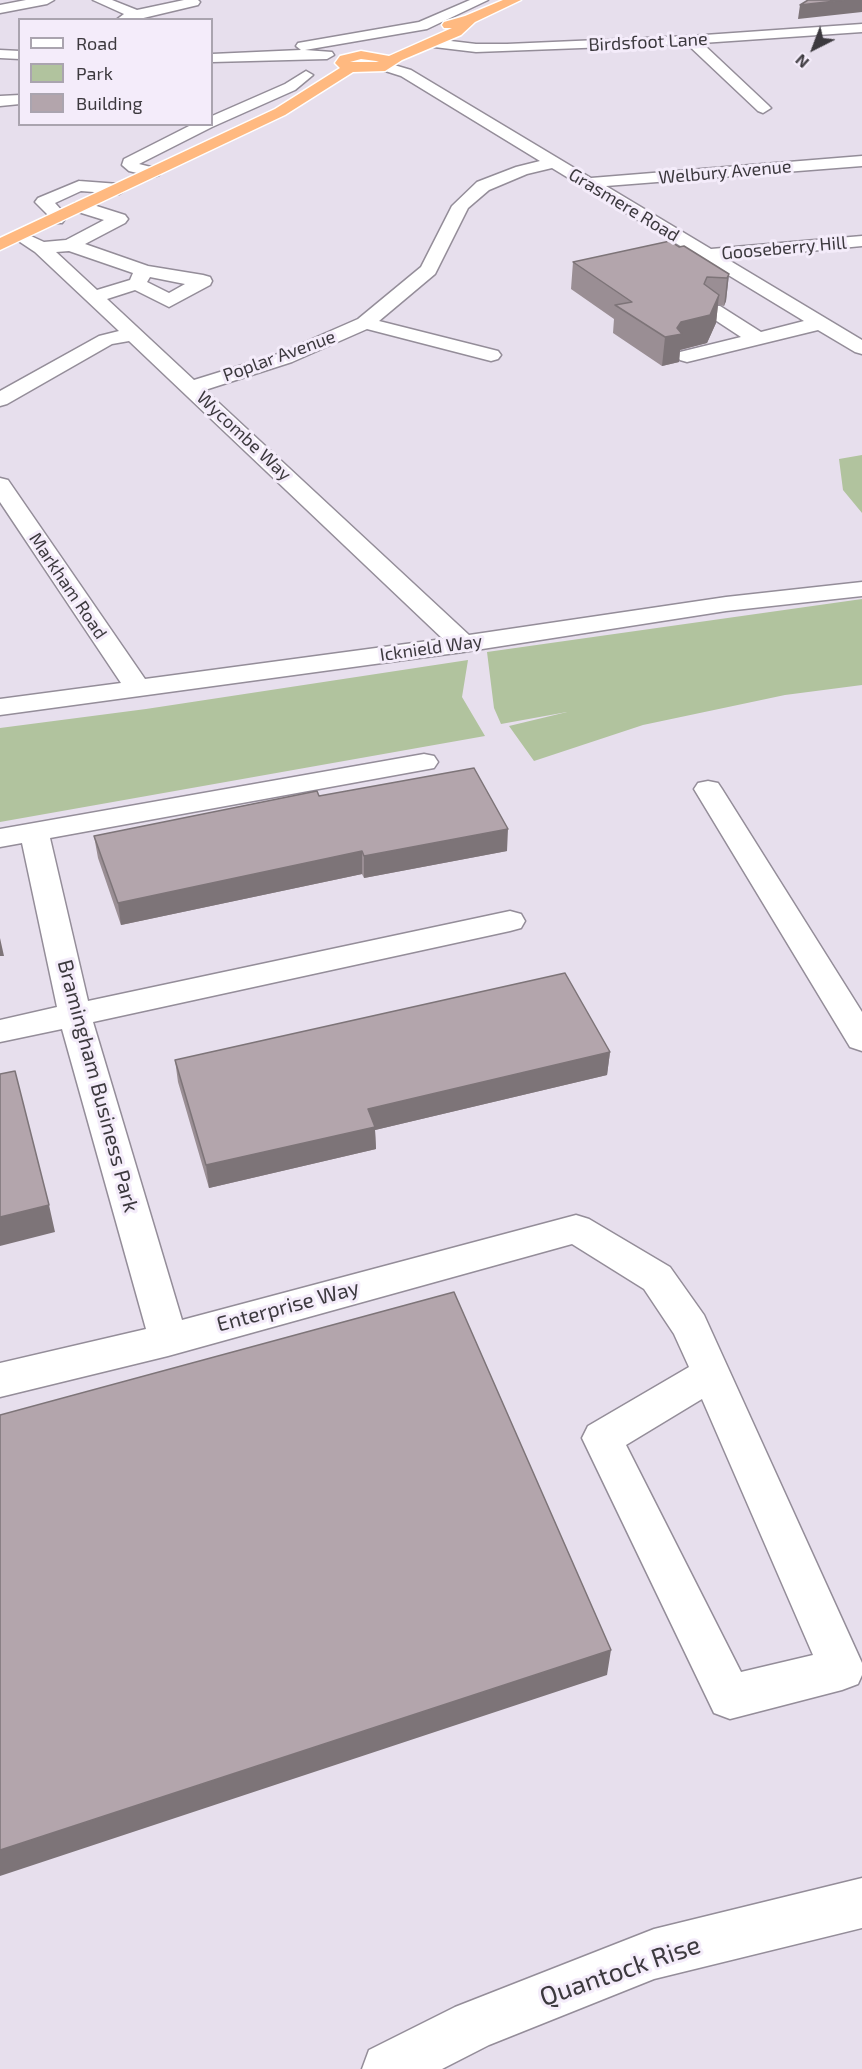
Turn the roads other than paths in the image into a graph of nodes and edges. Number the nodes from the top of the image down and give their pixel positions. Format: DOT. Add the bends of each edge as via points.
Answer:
graph roads {
  1 [pos="47,0"];
  2 [pos="100,0"];
  3 [pos="481,0"];
  4 [pos="514,0"];
  5 [pos="193,2"];
  6 [pos="0,9"];
  7 [pos="136,14"];
  8 [pos="127,18"];
  9 [pos="470,19"];
  10 [pos="806,20"];
  11 [pos="862,28"];
  12 [pos="826,31"];
  13 [pos="690,40"];
  14 [pos="434,42"];
  15 [pos="303,46"];
  16 [pos="351,53"];
  17 [pos="407,53"];
  18 [pos="0,54"];
  19 [pos="18,56"];
  20 [pos="213,58"];
  21 [pos="467,63"];
  22 [pos="386,64"];
  23 [pos="425,70"];
  24 [pos="406,73"];
  25 [pos="306,75"];
  26 [pos="18,99"];
  27 [pos="0,101"];
  28 [pos="763,108"];
  29 [pos="213,109"];
  30 [pos="230,113"];
  31 [pos="213,122"];
  32 [pos="202,126"];
  33 [pos="862,161"];
  34 [pos="553,163"];
  35 [pos="153,172"];
  36 [pos="588,183"];
  37 [pos="119,189"];
  38 [pos="81,207"];
  39 [pos="56,219"];
  40 [pos="20,236"];
  41 [pos="862,241"];
  42 [pos="0,245"];
  43 [pos="70,245"];
  44 [pos="41,248"];
  45 [pos="707,255"];
  46 [pos="94,297"];
  47 [pos="713,310"];
  48 [pos="365,323"];
  49 [pos="822,323"];
  50 [pos="862,333"];
  51 [pos="133,334"];
  52 [pos="842,335"];
  53 [pos="758,339"];
  54 [pos="862,348"];
  55 [pos="491,355"];
  56 [pos="687,356"];
  57 [pos="192,387"];
  58 [pos="0,400"];
  59 [pos="0,485"];
  60 [pos="862,589"];
  61 [pos="463,644"];
  62 [pos="137,687"];
  63 [pos="0,707"];
  64 [pos="424,762"];
  65 [pos="708,789"];
  66 [pos="34,831"];
  67 [pos="0,838"];
  68 [pos="510,921"];
  69 [pos="75,1015"];
  70 [pos="0,1031"];
  71 [pos="862,1039"];
  72 [pos="168,1340"];
  73 [pos="711,1374"];
  74 [pos="0,1380"];
  75 [pos="862,1903"];
  76 [pos="388,2069"];
  1 -- 6 [label="street"];
  2 -- 7 [label="street"];
  3 -- 16 [label="street"];
  4 -- 9 [label="highway"];
  5 -- 7 [label="street"];
  7 -- 8 [label="street"];
  9 -- 14 [label="highway" via="456,32"];
  9 -- 16 [label="highway" via="383,52"];
  10 -- 12 [label="street"];
  11 -- 12 [label="street, Birdsfoot Lane"];
  12 -- 13 [label="street, Birdsfoot Lane"];
  13 -- 14 [label="street, Birdsfoot Lane" via="507,48"];
  13 -- 28 [label="street"];
  14 -- 17 [label="highway"];
  15 -- 16 [label="street"];
  16 -- 20 [label="street"];
  16 -- 22 [label="highway" via="367,69"];
  16 -- 35 [label="highway" via="308,96"];
  17 -- 21 [label="street" via="441,53"];
  17 -- 22 [label="highway"];
  18 -- 19 [label="street"];
  22 -- 24 [label="street, Grasmere Road"];
  23 -- 24 [label="street"];
  24 -- 34 [label="street, Grasmere Road"];
  25 -- 30 [label="street" via="290,87"];
  26 -- 27 [label="street"];
  29 -- 30 [label="street"];
  30 -- 31 [label="street"];
  32 -- 35 [label="street" via="130,162 135,168"];
  33 -- 36 [label="street, Welbury Avenue"];
  34 -- 36 [label="street, Grasmere Road"];
  34 -- 48 [label="street, Poplar Avenue" via="522,170 483,186 461,206 429,270"];
  35 -- 37 [label="highway"];
  36 -- 45 [label="street, Grasmere Road"];
  37 -- 38 [label="highway"];
  37 -- 39 [label="street" via="79,186 44,202"];
  38 -- 39 [label="highway"];
  38 -- 43 [label="street" via="119,219"];
  39 -- 40 [label="highway"];
  40 -- 42 [label="highway"];
  40 -- 44 [label="street, Wycombe Way"];
  41 -- 45 [label="street, Gooseberry Hill"];
  43 -- 44 [label="street"];
  43 -- 46 [label="street" via="141,277"];
  44 -- 46 [label="street, Wycombe Way"];
  45 -- 49 [label="street, Grasmere Road"];
  46 -- 51 [label="street, Wycombe Way"];
  47 -- 53 [label="street"];
  48 -- 55 [label="street"];
  48 -- 57 [label="street, Poplar Avenue" via="285,358"];
  49 -- 52 [label="street, Grasmere Road"];
  49 -- 53 [label="street"];
  50 -- 52 [label="street"];
  51 -- 57 [label="street, Wycombe Way"];
  51 -- 58 [label="street" via="106,340"];
  52 -- 54 [label="street, Grasmere Road"];
  53 -- 56 [label="street"];
  57 -- 61 [label="street, Wycombe Way"];
  59 -- 62 [label="street, Markham Road"];
  60 -- 61 [label="street, Icknield Way" via="726,604"];
  61 -- 62 [label="street, Icknield Way"];
  62 -- 63 [label="street, Icknield Way"];
  64 -- 66 [label="street"];
  65 -- 71 [label="street"];
  66 -- 67 [label="street"];
  66 -- 69 [label="street, Bramingham Business Park"];
  68 -- 69 [label="street"];
  69 -- 70 [label="street"];
  69 -- 72 [label="street, Bramingham Business Park"];
  72 -- 73 [label="street, Enterprise Way" via="576,1229 657,1278 690,1326"];
  72 -- 74 [label="street, Enterprise Way"];
  73 -- 73 [label="street" via="842,1670 730,1697 602,1438"];
  75 -- 76 [label="street, Quantock Rise" via="654,1954 473,2025"];
}
